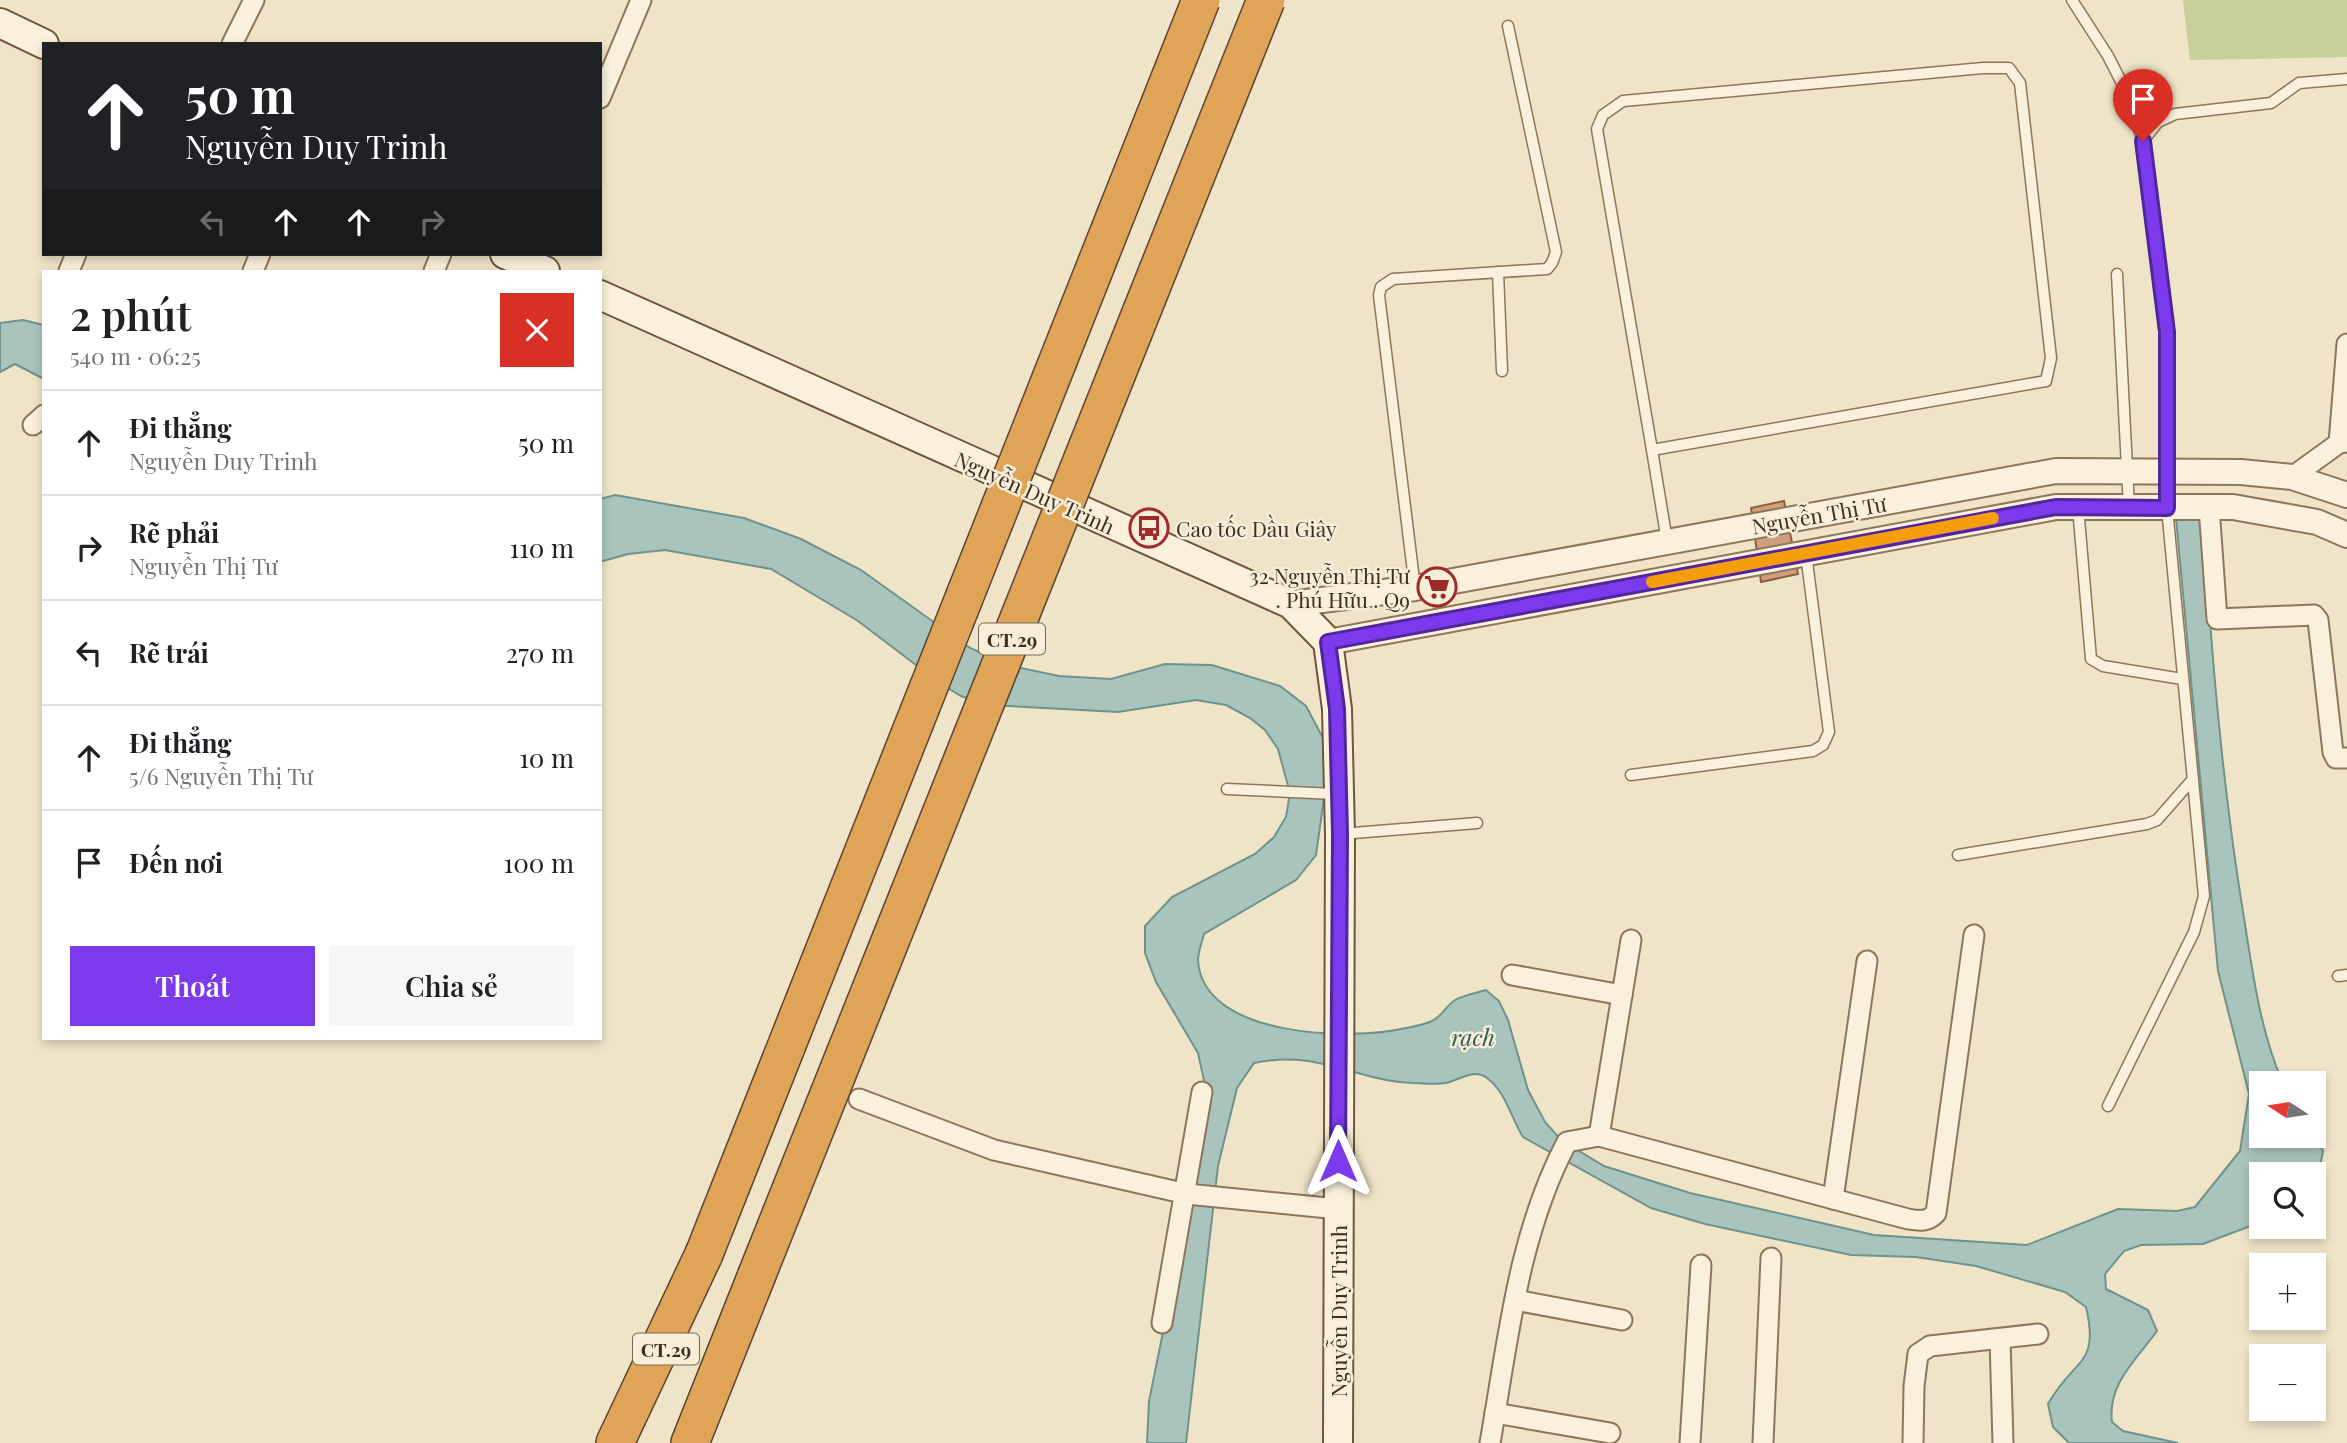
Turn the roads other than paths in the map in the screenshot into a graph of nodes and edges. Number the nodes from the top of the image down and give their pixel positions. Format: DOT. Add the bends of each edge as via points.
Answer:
graph roads {
  1 [pos="254,0"];
  2 [pos="641,0"];
  3 [pos="1201,0"];
  4 [pos="1266,0"];
  5 [pos="2072,0"];
  6 [pos="0,24"];
  7 [pos="1508,26"];
  8 [pos="233,42"];
  9 [pos="42,43"];
  10 [pos="2347,79"];
  11 [pos="602,93"];
  12 [pos="2143,141"];
  13 [pos="512,256"];
  14 [pos="537,263"];
  15 [pos="1498,272"];
  16 [pos="2117,274"];
  17 [pos="602,296"];
  18 [pos="2347,344"];
  19 [pos="1502,371"];
  20 [pos="2343,442"];
  21 [pos="1652,450"];
  22 [pos="2128,471"];
  23 [pos="2166,472"];
  24 [pos="2292,477"];
  25 [pos="2347,495"];
  26 [pos="2078,507"];
  27 [pos="2129,507"];
  28 [pos="2209,507"];
  29 [pos="2167,508"];
  30 [pos="2347,535"];
  31 [pos="1667,542"];
  32 [pos="1805,554"];
  33 [pos="1415,588"];
  34 [pos="1291,604"];
  35 [pos="1328,642"];
  36 [pos="2182,679"];
  37 [pos="2347,758"];
  38 [pos="1631,775"];
  39 [pos="2193,779"];
  40 [pos="1227,789"];
  41 [pos="1339,794"];
  42 [pos="1477,823"];
  43 [pos="1340,834"];
  44 [pos="1958,855"];
  45 [pos="1974,935"];
  46 [pos="1631,940"];
  47 [pos="1867,961"];
  48 [pos="1512,975"];
  49 [pos="1622,995"];
  50 [pos="1202,1092"];
  51 [pos="859,1099"];
  52 [pos="2108,1106"];
  53 [pos="1599,1136"];
  54 [pos="1186,1194"];
  55 [pos="1833,1199"];
  56 [pos="1338,1209"];
  57 [pos="704,1254"];
  58 [pos="1771,1258"];
  59 [pos="1701,1265"];
  60 [pos="1515,1300"];
  61 [pos="1622,1320"];
  62 [pos="1162,1323"];
  63 [pos="2038,1334"];
  64 [pos="2000,1339"];
  65 [pos="1495,1413"];
  66 [pos="1610,1433"];
  67 [pos="615,1443"];
  68 [pos="629,1443"];
  69 [pos="692,1443"];
  70 [pos="1338,1443"];
  71 [pos="1490,1443"];
  72 [pos="1690,1443"];
  73 [pos="1763,1443"];
  74 [pos="1913,1443"];
  75 [pos="2003,1443"];
  1 -- 8 [label="street"];
  2 -- 11 [label="street"];
  3 -- 57 [label="highway, CT.29, bridge"];
  4 -- 69 [label="highway, CT.29, bridge"];
  5 -- 12 [label="lane" via="2127,93"];
  6 -- 9 [label="main road"];
  7 -- 15 [label="lane" via="1556,251 1546,269"];
  10 -- 12 [label="lane" via="2299,83 2271,103 2175,114 2158,122"];
  12 -- 23 [label="lane" via="2167,332"];
  13 -- 14 [label="main road"];
  15 -- 19 [label="lane"];
  15 -- 33 [label="lane" via="1392,279 1381,287"];
  16 -- 22 [label="lane"];
  17 -- 34 [label="main road, Nguyễn Duy Trinh"];
  18 -- 20 [label="street"];
  20 -- 24 [label="street"];
  21 -- 21 [label="lane" via="2046,381 2051,358 2020,83 2009,68 1623,101 1603,115 1597,129"];
  21 -- 31 [label="lane"];
  22 -- 23 [label="street, Nguyễn Thị Tư"];
  22 -- 27 [label="lane"];
  22 -- 31 [label="street, Nguyễn Thị Tư" via="2056,471"];
  23 -- 24 [label="street, Nguyễn Thị Tư"];
  23 -- 29 [label="lane"];
  24 -- 25 [label="street, Nguyễn Thị Tư"];
  26 -- 27 [label="street, Nguyễn Thị Tư"];
  26 -- 32 [label="street, Nguyễn Thị Tư" via="2056,507"];
  26 -- 36 [label="lane" via="2091,659 2103,666"];
  27 -- 29 [label="street, Nguyễn Thị Tư"];
  28 -- 29 [label="street, Nguyễn Thị Tư"];
  28 -- 30 [label="street, Nguyễn Thị Tư" via="2317,522"];
  28 -- 37 [label="street" via="2217,619 2314,615 2333,752 2336,758"];
  29 -- 36 [label="lane"];
  31 -- 33 [label="street, Nguyễn Thị Tư"];
  32 -- 35 [label="street, Nguyễn Thị Tư"];
  32 -- 38 [label="lane" via="1829,732 1824,745 1813,751"];
  33 -- 34 [label="street, Nguyễn Thị Tư"];
  34 -- 35 [label="main road, Nguyễn Duy Trinh"];
  35 -- 41 [label="main road" via="1337,709"];
  36 -- 39 [label="lane"];
  39 -- 44 [label="lane" via="2157,820 2147,824"];
  39 -- 52 [label="lane" via="2202,913"];
  40 -- 41 [label="lane"];
  41 -- 43 [label="main road"];
  42 -- 43 [label="lane"];
  43 -- 56 [label="main road, Nguyễn Duy Trinh"];
  45 -- 55 [label="street" via="1936,1213 1920,1221"];
  46 -- 49 [label="street"];
  47 -- 55 [label="street"];
  48 -- 49 [label="street"];
  49 -- 53 [label="street"];
  50 -- 54 [label="street"];
  51 -- 54 [label="street" via="994,1150"];
  53 -- 55 [label="street"];
  53 -- 60 [label="street" via="1567,1142 1546,1182"];
  54 -- 56 [label="street"];
  54 -- 62 [label="street"];
  56 -- 70 [label="main road, Nguyễn Duy Trinh"];
  57 -- 67 [label="highway"];
  57 -- 68 [label="highway, CT.29"];
  58 -- 73 [label="street"];
  59 -- 72 [label="street"];
  60 -- 61 [label="street"];
  60 -- 65 [label="street"];
  63 -- 64 [label="street"];
  64 -- 74 [label="street" via="1930,1346 1918,1354"];
  64 -- 75 [label="street"];
  65 -- 66 [label="street"];
  65 -- 71 [label="street"];
}
